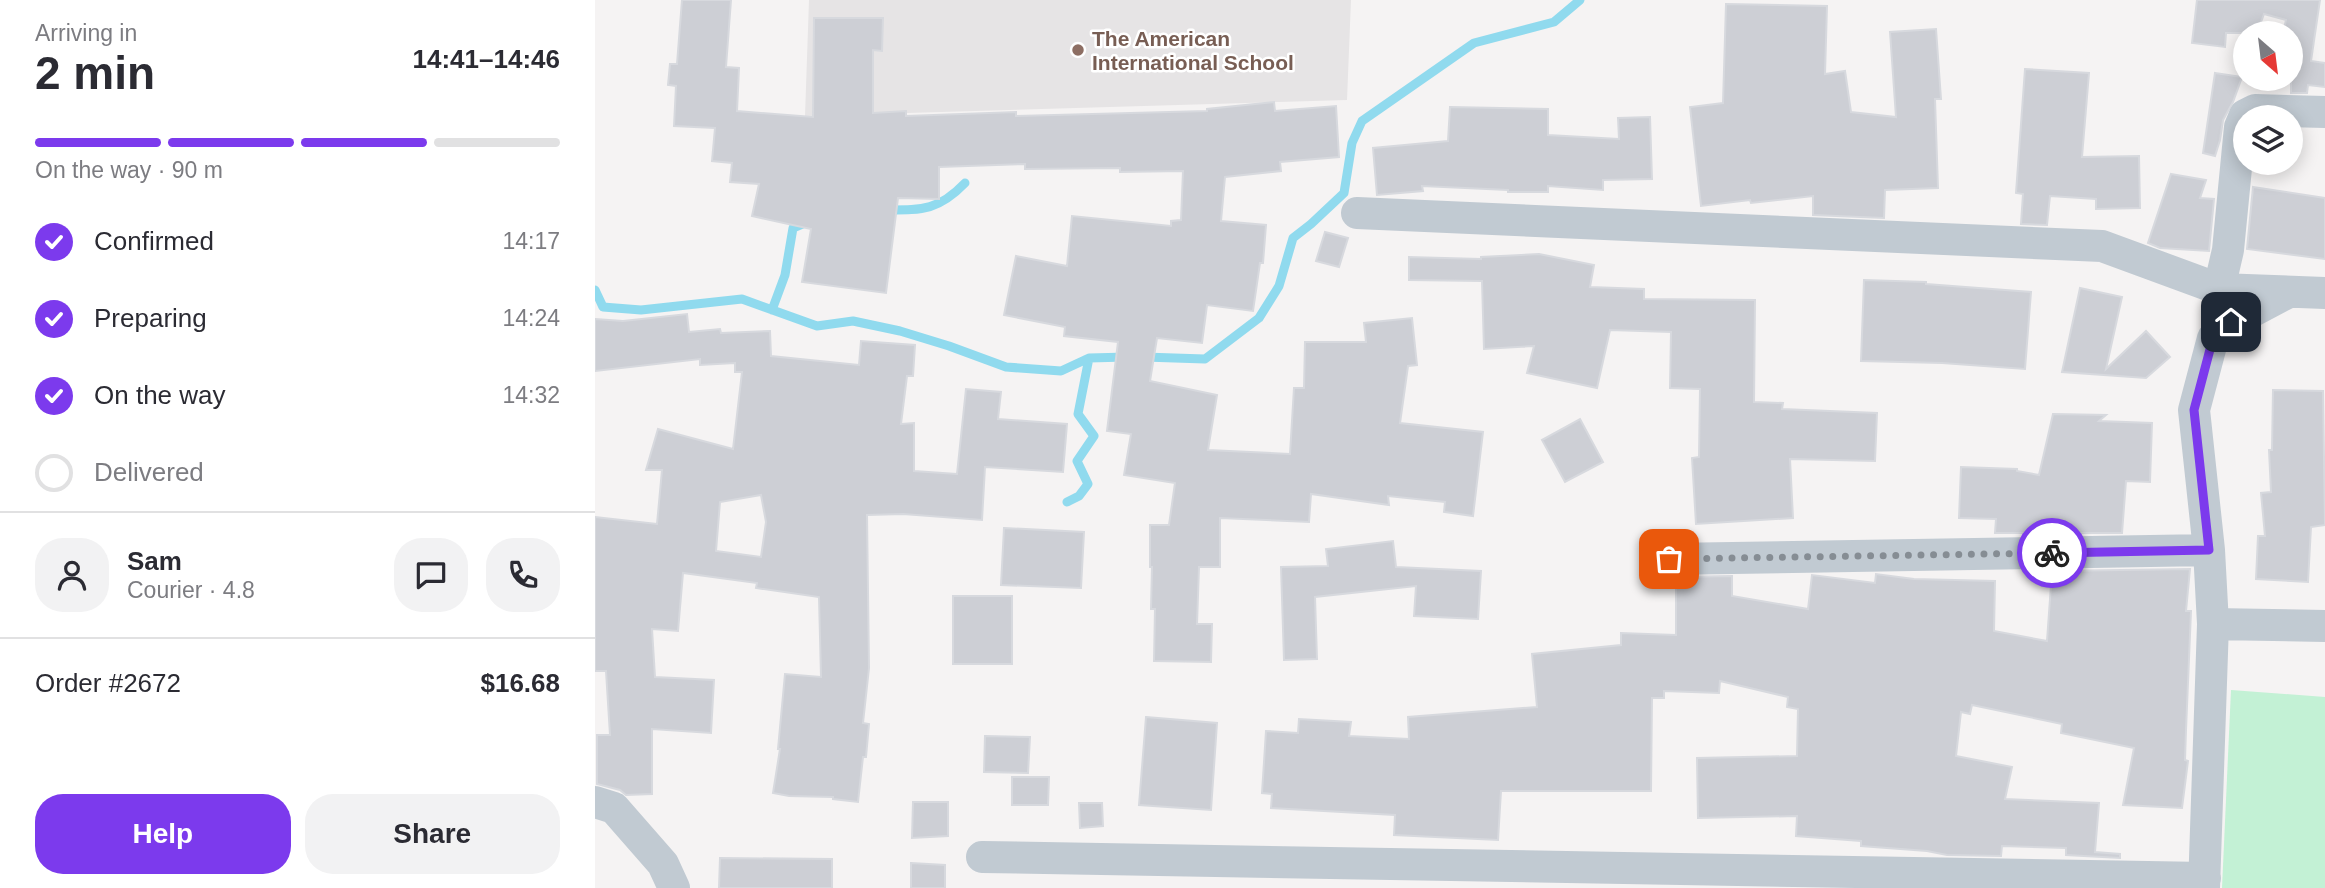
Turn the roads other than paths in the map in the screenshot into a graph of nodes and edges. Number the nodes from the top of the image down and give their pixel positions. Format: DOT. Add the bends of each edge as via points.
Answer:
graph roads {
  1 [pos="2325,112"];
  2 [pos="1357,213"];
  3 [pos="2219,289"];
  4 [pos="2286,293"];
  5 [pos="2325,293"];
  6 [pos="2209,550"];
  7 [pos="1669,559"];
  8 [pos="2213,624"];
  9 [pos="2325,626"];
  10 [pos="595,802"];
  11 [pos="982,857"];
  12 [pos="2205,883"];
  13 [pos="674,888"];
  1 -- 3 [label="street" via="2255,110 2245,115"];
  2 -- 3 [label="street" via="2102,246"];
  3 -- 4 [label="street"];
  4 -- 5 [label="street"];
  4 -- 6 [label="street" via="2231,322 2213,338 2194,410"];
  6 -- 7 [label="street"];
  6 -- 8 [label="street"];
  8 -- 9 [label="street"];
  8 -- 12 [label="street"];
  10 -- 13 [label="street" via="614,808 663,864"];
  11 -- 12 [label="street"];
}
